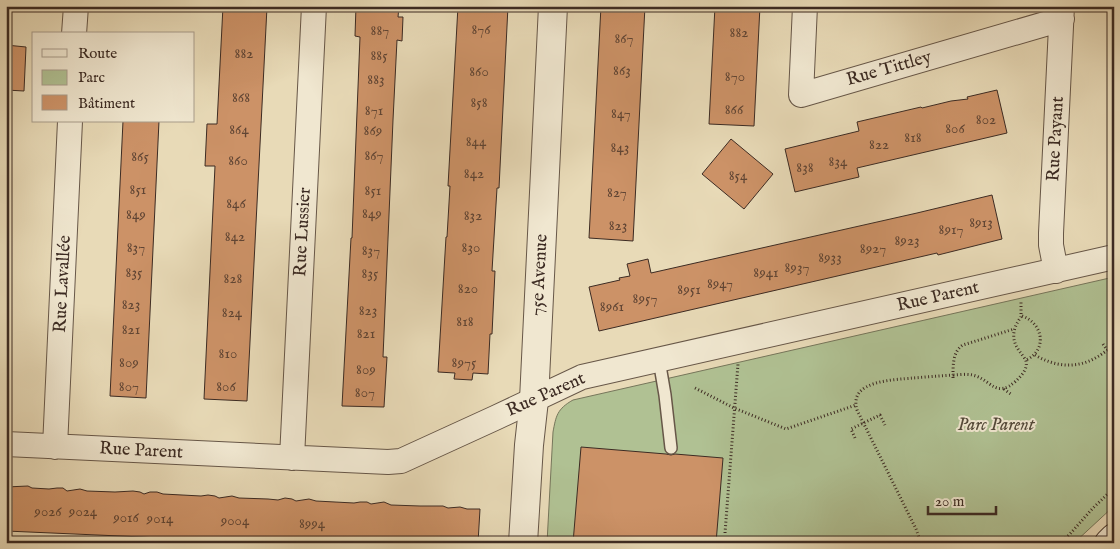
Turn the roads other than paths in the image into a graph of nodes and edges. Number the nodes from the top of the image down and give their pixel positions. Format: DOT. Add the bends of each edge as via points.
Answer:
graph roads {
  1 [pos="76,6"];
  2 [pos="314,6"];
  3 [pos="553,6"];
  4 [pos="805,6"];
  5 [pos="1062,13"];
  6 [pos="74,32"];
  7 [pos="70,122"];
  8 [pos="1114,257"];
  9 [pos="1056,270"];
  10 [pos="659,360"];
  11 [pos="534,400"];
  12 [pos="6,444"];
  13 [pos="55,447"];
  14 [pos="671,448"];
  15 [pos="292,458"];
  16 [pos="1114,538"];
  17 [pos="523,543"];
  18 [pos="1109,543"];
  1 -- 6 [label="street"];
  2 -- 15 [label="street, Rue Lussier"];
  3 -- 11 [label="street, 75e Avenue"];
  4 -- 5 [label="street, Rue Tittley" via="801,94"];
  5 -- 9 [label="street, Rue Payant" via="1051,233"];
  7 -- 13 [label="street, Rue Lavallée"];
  8 -- 9 [label="street, Rue Parent"];
  9 -- 10 [label="street, Rue Parent"];
  10 -- 11 [label="street, Rue Parent" via="582,377"];
  10 -- 14 [label="lane"];
  11 -- 15 [label="street, Rue Parent" via="401,461"];
  11 -- 17 [label="street, 75e Avenue"];
  12 -- 13 [label="street, Rue Parent"];
  13 -- 15 [label="street, Rue Parent"];
  16 -- 18 [label="street"];
}
